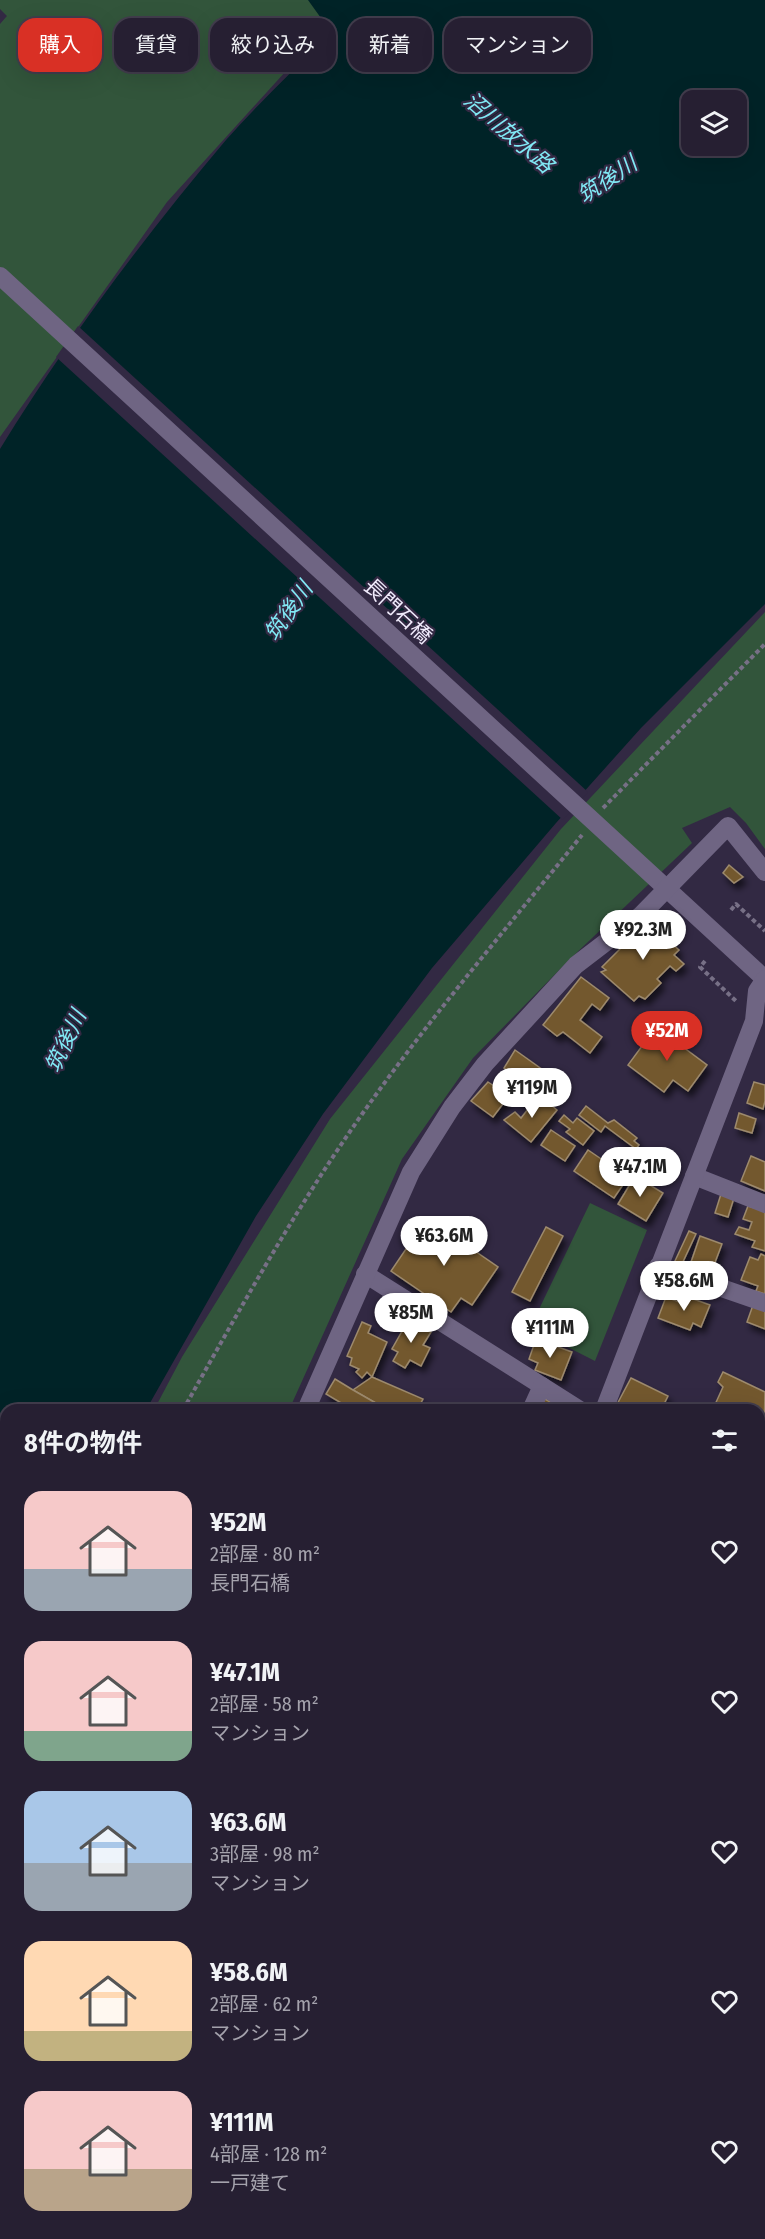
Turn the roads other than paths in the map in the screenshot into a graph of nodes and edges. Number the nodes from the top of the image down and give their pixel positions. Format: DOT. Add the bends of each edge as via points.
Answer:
graph roads {
  1 [pos="0,276"];
  2 [pos="765,872"];
  3 [pos="765,979"];
  4 [pos="759,1023"];
  5 [pos="694,1176"];
  6 [pos="765,1204"];
  7 [pos="658,1266"];
  8 [pos="365,1274"];
  9 [pos="765,1303"];
  10 [pos="542,1386"];
  11 [pos="309,1404"];
  12 [pos="534,1404"];
  13 [pos="570,1404"];
  14 [pos="606,1404"];
  1 -- 3 [label="street, 長門石橋"];
  2 -- 8 [label="street" via="728,826 640,916 576,965 485,1064 452,1107 411,1172"];
  3 -- 4 [label="street" via="757,992"];
  4 -- 5 [label="street"];
  5 -- 6 [label="street"];
  5 -- 7 [label="street"];
  7 -- 9 [label="street"];
  7 -- 14 [label="street"];
  8 -- 10 [label="street"];
  8 -- 11 [label="street"];
  10 -- 12 [label="street"];
  10 -- 13 [label="street"];
}
